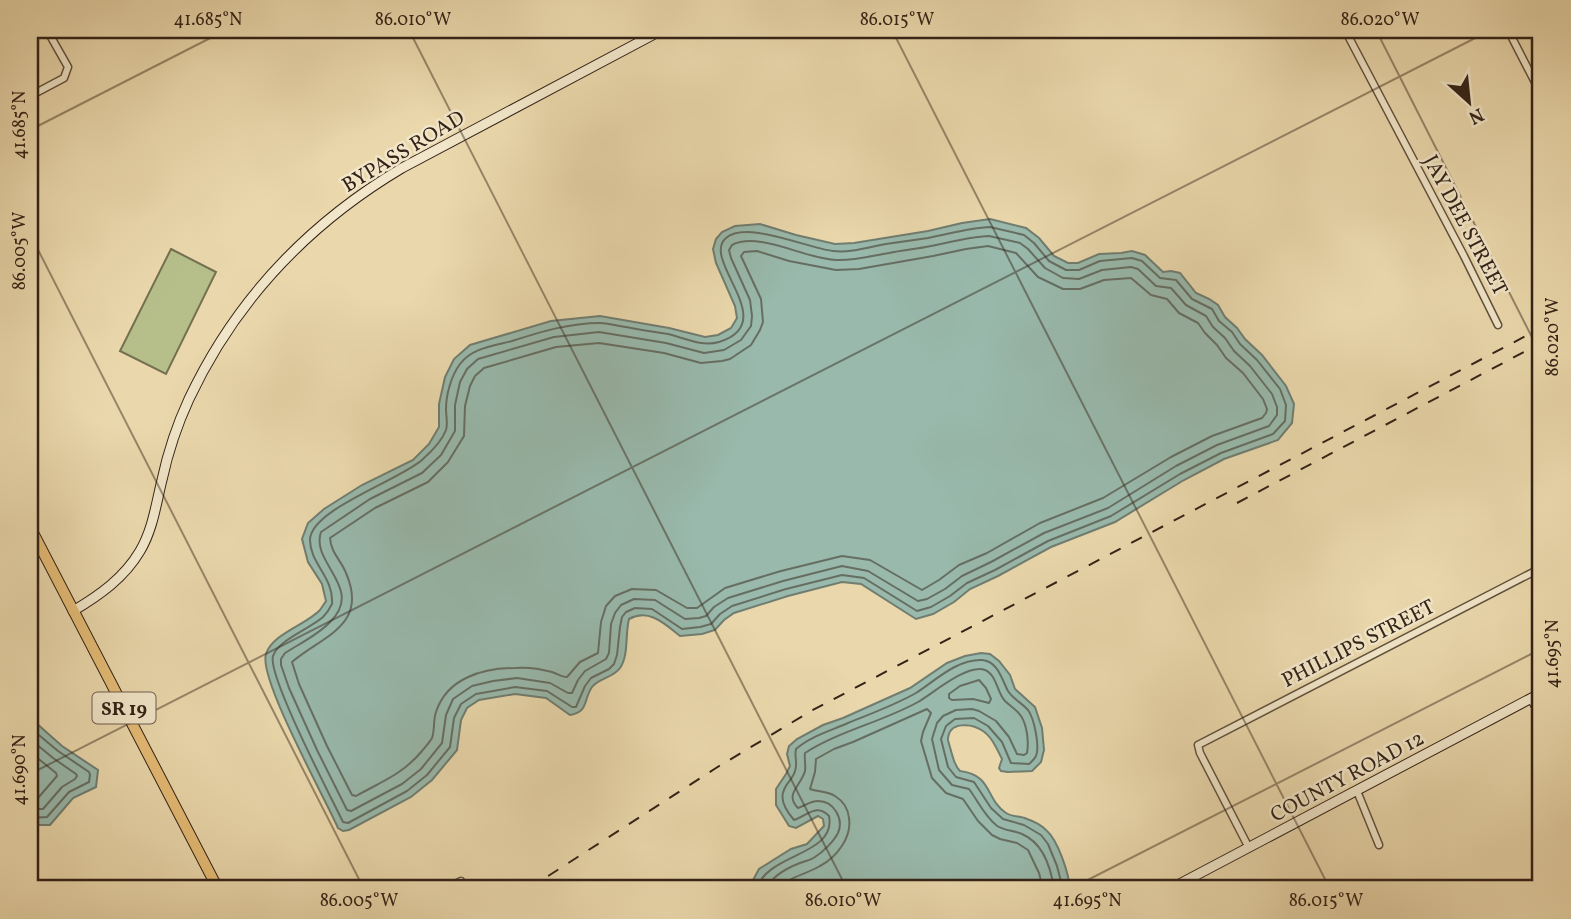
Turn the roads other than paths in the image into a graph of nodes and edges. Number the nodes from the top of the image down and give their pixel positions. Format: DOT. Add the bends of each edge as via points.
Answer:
graph roads {
  1 [pos="47,30"];
  2 [pos="662,30"];
  3 [pos="1345,30"];
  4 [pos="1508,30"];
  5 [pos="1541,94"];
  6 [pos="30,96"];
  7 [pos="1498,325"];
  8 [pos="30,527"];
  9 [pos="1541,568"];
  10 [pos="73,611"];
  11 [pos="1537,696"];
  12 [pos="1541,716"];
  13 [pos="1357,791"];
  14 [pos="1379,845"];
  15 [pos="1249,848"];
  16 [pos="461,881"];
  17 [pos="218,889"];
  18 [pos="445,889"];
  19 [pos="1170,889"];
  1 -- 6 [label="street" via="68,67 64,78"];
  2 -- 10 [label="main road, BYPASS ROAD" via="402,168 341,209 293,250 252,296 200,378 168,454 153,519 140,551 104,591"];
  3 -- 7 [label="street, JAY DEE STREET"];
  4 -- 5 [label="street"];
  8 -- 10 [label="main road, SR 19"];
  9 -- 15 [label="street, PHILLIPS STREET" via="1198,745"];
  10 -- 17 [label="main road, SR 19"];
  11 -- 12 [label="main road"];
  11 -- 13 [label="main road, COUNTY ROAD 12"];
  13 -- 14 [label="street"];
  13 -- 15 [label="main road, COUNTY ROAD 12"];
  15 -- 19 [label="main road, COUNTY ROAD 12"];
  16 -- 18 [label="street"];
}
